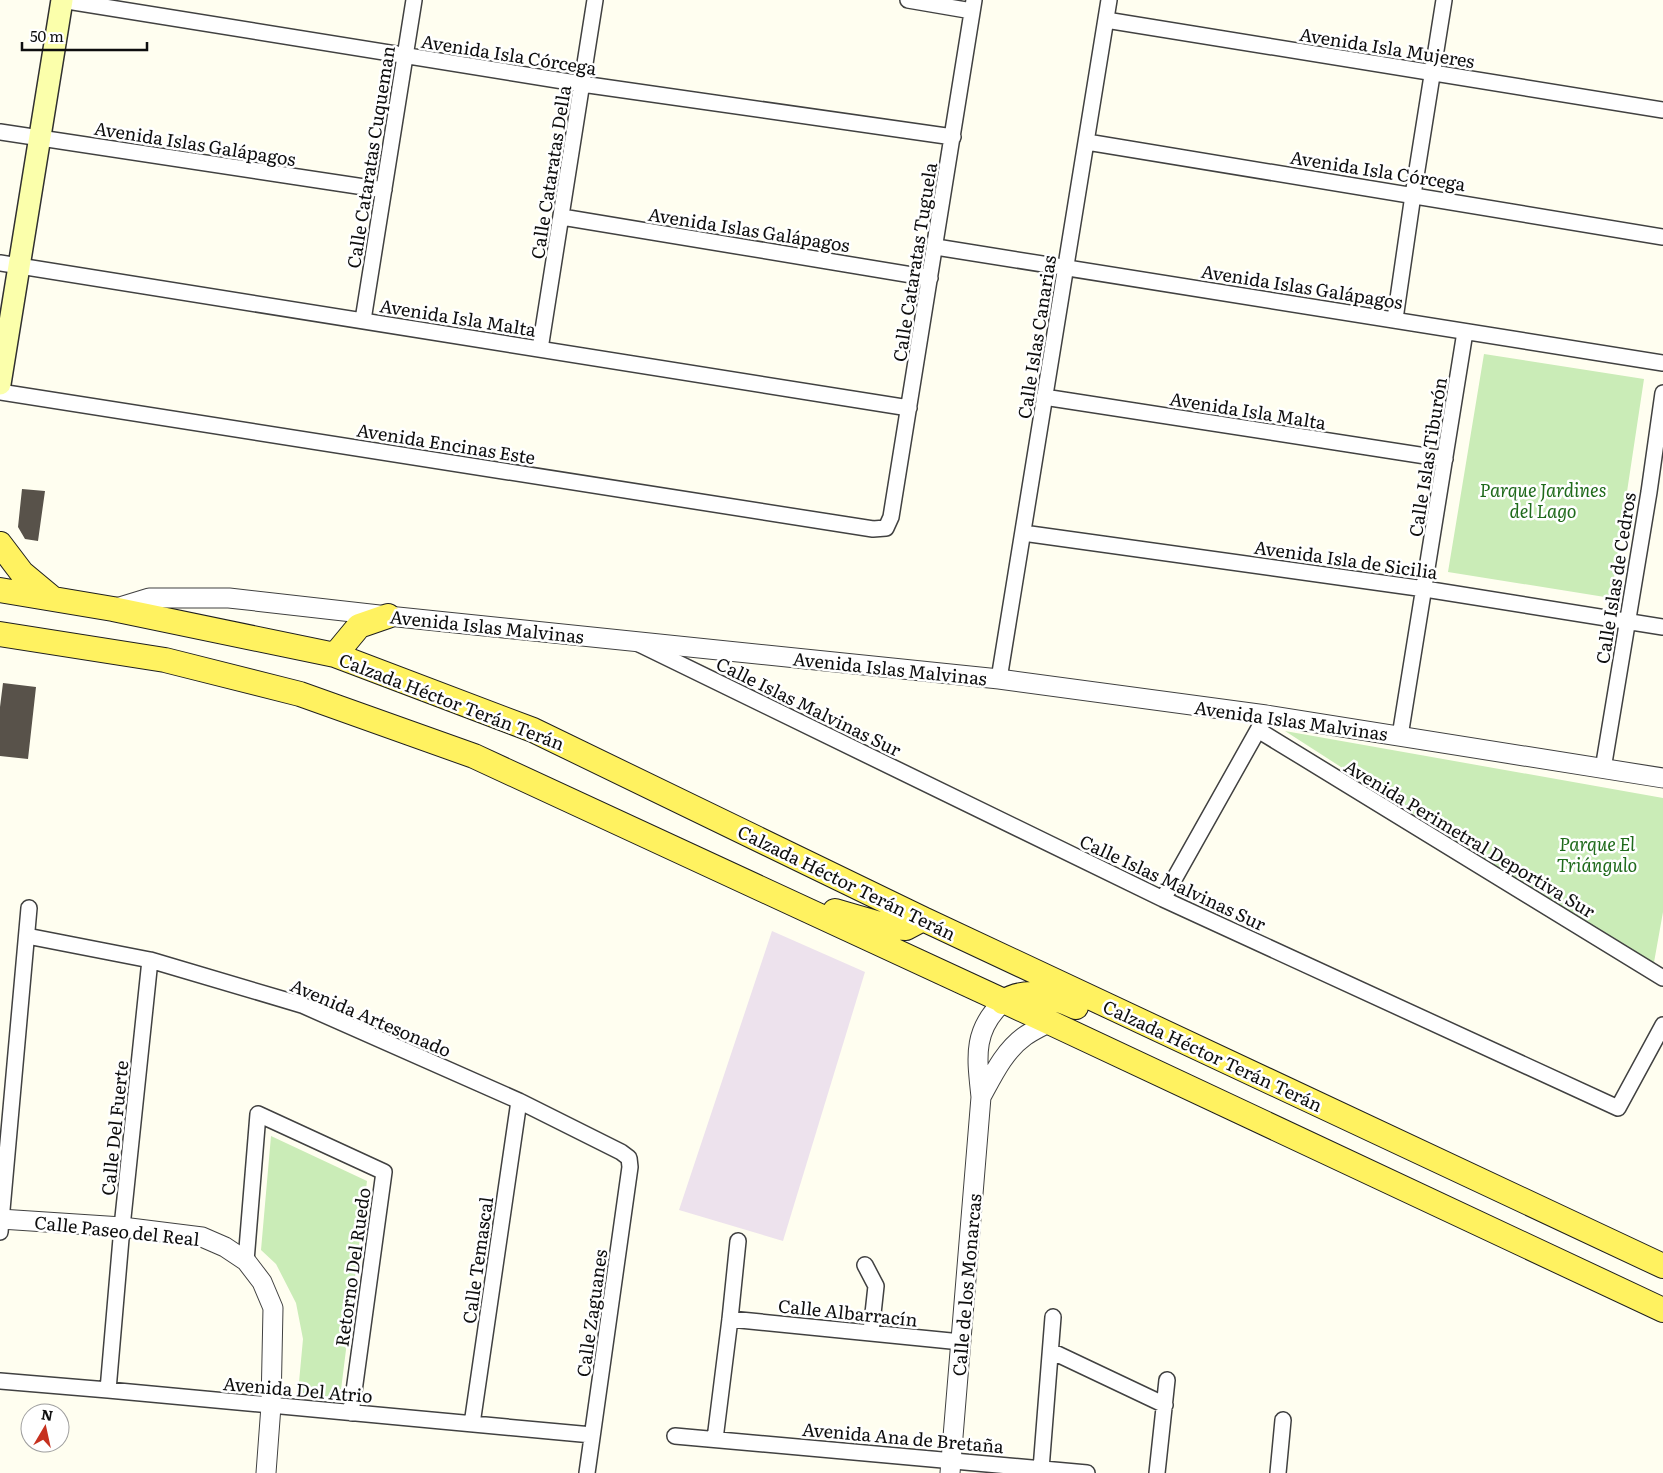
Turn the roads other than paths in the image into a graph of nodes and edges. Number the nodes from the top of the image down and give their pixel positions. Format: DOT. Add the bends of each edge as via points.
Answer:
graph roads {
  1 [pos="61,0"];
  2 [pos="414,0"];
  3 [pos="595,0"];
  4 [pos="908,0"];
  5 [pos="1109,0"];
  6 [pos="1444,0"];
  7 [pos="973,5"];
  8 [pos="1106,20"];
  9 [pos="405,56"];
  10 [pos="1432,74"];
  11 [pos="582,84"];
  12 [pos="1663,110"];
  13 [pos="0,132"];
  14 [pos="953,137"];
  15 [pos="39,138"];
  16 [pos="1087,142"];
  17 [pos="384,190"];
  18 [pos="1413,195"];
  19 [pos="562,217"];
  20 [pos="1663,237"];
  21 [pos="936,246"];
  22 [pos="10,265"];
  23 [pos="1066,268"];
  24 [pos="930,278"];
  25 [pos="1395,319"];
  26 [pos="363,320"];
  27 [pos="1465,332"];
  28 [pos="540,349"];
  29 [pos="1663,363"];
  30 [pos="0,384"];
  31 [pos="0,392"];
  32 [pos="1663,393"];
  33 [pos="1044,398"];
  34 [pos="909,408"];
  35 [pos="1445,459"];
  36 [pos="1656,493"];
  37 [pos="886,528"];
  38 [pos="1023,533"];
  39 [pos="0,544"];
  40 [pos="1425,589"];
  41 [pos="0,590"];
  42 [pos="54,599"];
  43 [pos="114,609"];
  44 [pos="388,616"];
  45 [pos="1627,621"];
  46 [pos="1663,627"];
  47 [pos="0,634"];
  48 [pos="631,640"];
  49 [pos="335,655"];
  50 [pos="999,679"];
  51 [pos="1262,722"];
  52 [pos="1400,736"];
  53 [pos="1603,769"];
  54 [pos="1663,778"];
  55 [pos="777,897"];
  56 [pos="1163,899"];
  57 [pos="28,908"];
  58 [pos="923,920"];
  59 [pos="27,936"];
  60 [pos="150,960"];
  61 [pos="1663,978"];
  62 [pos="1003,1002"];
  63 [pos="1049,1022"];
  64 [pos="1147,1024"];
  65 [pos="1663,1025"];
  66 [pos="981,1097"];
  67 [pos="518,1101"];
  68 [pos="629,1158"];
  69 [pos="0,1222"];
  70 [pos="122,1227"];
  71 [pos="738,1241"];
  72 [pos="246,1261"];
  73 [pos="865,1265"];
  74 [pos="1663,1266"];
  75 [pos="1663,1310"];
  76 [pos="1053,1318"];
  77 [pos="730,1319"];
  78 [pos="871,1332"];
  79 [pos="961,1342"];
  80 [pos="1051,1351"];
  81 [pos="1167,1380"];
  82 [pos="0,1381"];
  83 [pos="108,1390"];
  84 [pos="1165,1405"];
  85 [pos="271,1406"];
  86 [pos="351,1413"];
  87 [pos="1283,1420"];
  88 [pos="472,1424"];
  89 [pos="592,1436"];
  90 [pos="675,1436"];
  91 [pos="715,1439"];
  92 [pos="951,1467"];
  93 [pos="1041,1469"];
  94 [pos="266,1473"];
  95 [pos="587,1473"];
  96 [pos="1087,1473"];
  97 [pos="1157,1473"];
  98 [pos="1278,1473"];
  1 -- 9 [label="street, Avenida Isla Córcega"];
  1 -- 15 [label="main road"];
  2 -- 9 [label="street, Calle Cataratas Cuqueman"];
  3 -- 11 [label="street, Calle Cataratas Della"];
  4 -- 7 [label="street"];
  5 -- 8 [label="street, Calle Islas Canarias"];
  6 -- 10 [label="street"];
  7 -- 14 [label="street, Calle Cataratas Tuguela"];
  8 -- 10 [label="street, Avenida Isla Mujeres"];
  8 -- 16 [label="street, Calle Islas Canarias"];
  9 -- 11 [label="street, Avenida Isla Córcega"];
  9 -- 17 [label="street, Calle Cataratas Cuqueman"];
  10 -- 12 [label="street, Avenida Isla Mujeres"];
  10 -- 18 [label="street"];
  11 -- 14 [label="street, Avenida Isla Córcega"];
  11 -- 19 [label="street, Calle Cataratas Della"];
  13 -- 15 [label="street, Avenida Islas Galápagos"];
  14 -- 21 [label="street, Calle Cataratas Tuguela"];
  15 -- 17 [label="street, Avenida Islas Galápagos"];
  15 -- 22 [label="main road"];
  16 -- 18 [label="street, Avenida Isla Córcega"];
  16 -- 23 [label="street, Calle Islas Canarias"];
  17 -- 26 [label="street, Calle Cataratas Cuqueman"];
  18 -- 20 [label="street, Avenida Isla Córcega"];
  18 -- 25 [label="street"];
  19 -- 24 [label="street, Avenida Islas Galápagos"];
  19 -- 28 [label="street, Calle Cataratas Della"];
  21 -- 23 [label="street, Avenida Islas Galápagos"];
  21 -- 24 [label="street, Calle Cataratas Tuguela"];
  22 -- 26 [label="street, Avenida Isla Malta"];
  22 -- 30 [label="main road"];
  23 -- 25 [label="street, Avenida Islas Galápagos"];
  23 -- 33 [label="street, Calle Islas Canarias"];
  24 -- 34 [label="street, Calle Cataratas Tuguela"];
  25 -- 27 [label="street, Avenida Islas Galápagos"];
  26 -- 28 [label="street, Avenida Isla Malta"];
  27 -- 29 [label="street, Avenida Islas Galápagos"];
  27 -- 35 [label="street, Calle Islas Tiburón"];
  28 -- 34 [label="street, Avenida Isla Malta"];
  31 -- 37 [label="street, Avenida Encinas Este" via="872,529"];
  32 -- 36 [label="street, Calle Islas de Cedros"];
  33 -- 35 [label="street, Avenida Isla Malta"];
  33 -- 38 [label="street, Calle Islas Canarias"];
  34 -- 37 [label="street, Calle Cataratas Tuguela" via="891,517"];
  35 -- 40 [label="street, Calle Islas Tiburón"];
  36 -- 45 [label="street, Calle Islas de Cedros"];
  38 -- 40 [label="street, Avenida Isla de Sicilia"];
  38 -- 50 [label="street, Calle Islas Canarias"];
  39 -- 42 [label="main road" via="22,573"];
  40 -- 45 [label="street, Avenida Isla de Sicilia"];
  40 -- 52 [label="street, Calle Islas Tiburón"];
  41 -- 42 [label="main road, Calzada Héctor Terán Terán"];
  42 -- 43 [label="main road, Calzada Héctor Terán Terán"];
  43 -- 44 [label="street, Avenida Islas Malvinas" via="149,598 229,598"];
  43 -- 49 [label="main road, Calzada Héctor Terán Terán"];
  44 -- 48 [label="street, Avenida Islas Malvinas"];
  44 -- 49 [label="main road" via="359,626"];
  45 -- 46 [label="street, Avenida Isla de Sicilia"];
  45 -- 53 [label="street, Calle Islas de Cedros"];
  47 -- 55 [label="main road" via="164,660 300,694 474,756"];
  48 -- 50 [label="street, Avenida Islas Malvinas"];
  48 -- 56 [label="street, Calle Islas Malvinas Sur"];
  49 -- 58 [label="main road, Calzada Héctor Terán Terán" via="533,730"];
  50 -- 51 [label="street, Avenida Islas Malvinas"];
  51 -- 52 [label="street, Avenida Islas Malvinas"];
  51 -- 56 [label="street"];
  51 -- 61 [label="street, Avenida Perimetral Deportiva Sur"];
  52 -- 53 [label="street, Avenida Islas Malvinas"];
  53 -- 54 [label="street, Avenida Islas Malvinas"];
  55 -- 58 [label="main road" via="806,902 890,927 906,928"];
  55 -- 62 [label="main road"];
  56 -- 65 [label="street, Calle Islas Malvinas Sur" via="1618,1108"];
  57 -- 59 [label="street"];
  58 -- 64 [label="main road, Calzada Héctor Terán Terán"];
  59 -- 60 [label="street, Avenida Artesonado"];
  59 -- 69 [label="street"];
  60 -- 67 [label="street, Avenida Artesonado" via="302,1004"];
  60 -- 70 [label="street, Calle Del Fuerte"];
  62 -- 63 [label="main road"];
  62 -- 64 [label="main road" via="1013,996 1038,994 1055,997 1108,1020 1127,1025"];
  62 -- 66 [label="street, Calle de los Monarcas" via="992,1012 979,1043"];
  63 -- 66 [label="street, Calle de los Monarcas" via="1011,1049"];
  63 -- 75 [label="main road"];
  64 -- 74 [label="main road, Calzada Héctor Terán Terán"];
  66 -- 79 [label="street, Calle de los Monarcas"];
  67 -- 68 [label="street, Avenida Artesonado"];
  67 -- 88 [label="street, Calle Temascal"];
  68 -- 89 [label="street, Calle Zaguanes"];
  69 -- 70 [label="street, Calle Paseo del Real"];
  70 -- 72 [label="street, Calle Paseo del Real" via="202,1237"];
  70 -- 83 [label="street, Calle Del Fuerte"];
  71 -- 77 [label="street"];
  72 -- 85 [label="street, Calle Paseo del Real" via="262,1282 273,1308"];
  72 -- 86 [label="street, Retorno Del Ruedo" via="258,1114 384,1172"];
  73 -- 78 [label="street" via="876,1286"];
  76 -- 80 [label="street"];
  77 -- 78 [label="street, Calle Albarracín"];
  77 -- 91 [label="street"];
  78 -- 79 [label="street, Calle Albarracín"];
  79 -- 92 [label="street, Calle de los Monarcas"];
  80 -- 84 [label="street"];
  80 -- 93 [label="street"];
  81 -- 84 [label="street"];
  82 -- 83 [label="street, Avenida Del Atrio"];
  83 -- 85 [label="street, Avenida Del Atrio"];
  84 -- 97 [label="street"];
  85 -- 86 [label="street, Avenida Del Atrio"];
  85 -- 94 [label="street, Calle Paseo del Real"];
  86 -- 88 [label="street, Avenida Del Atrio"];
  87 -- 98 [label="street"];
  88 -- 89 [label="street, Avenida Del Atrio"];
  89 -- 95 [label="street, Calle Zaguanes"];
  90 -- 91 [label="street, Avenida Ana de Bretaña"];
  91 -- 92 [label="street, Avenida Ana de Bretaña"];
  92 -- 93 [label="street, Avenida Ana de Bretaña"];
  93 -- 96 [label="street, Avenida Ana de Bretaña"];
}
